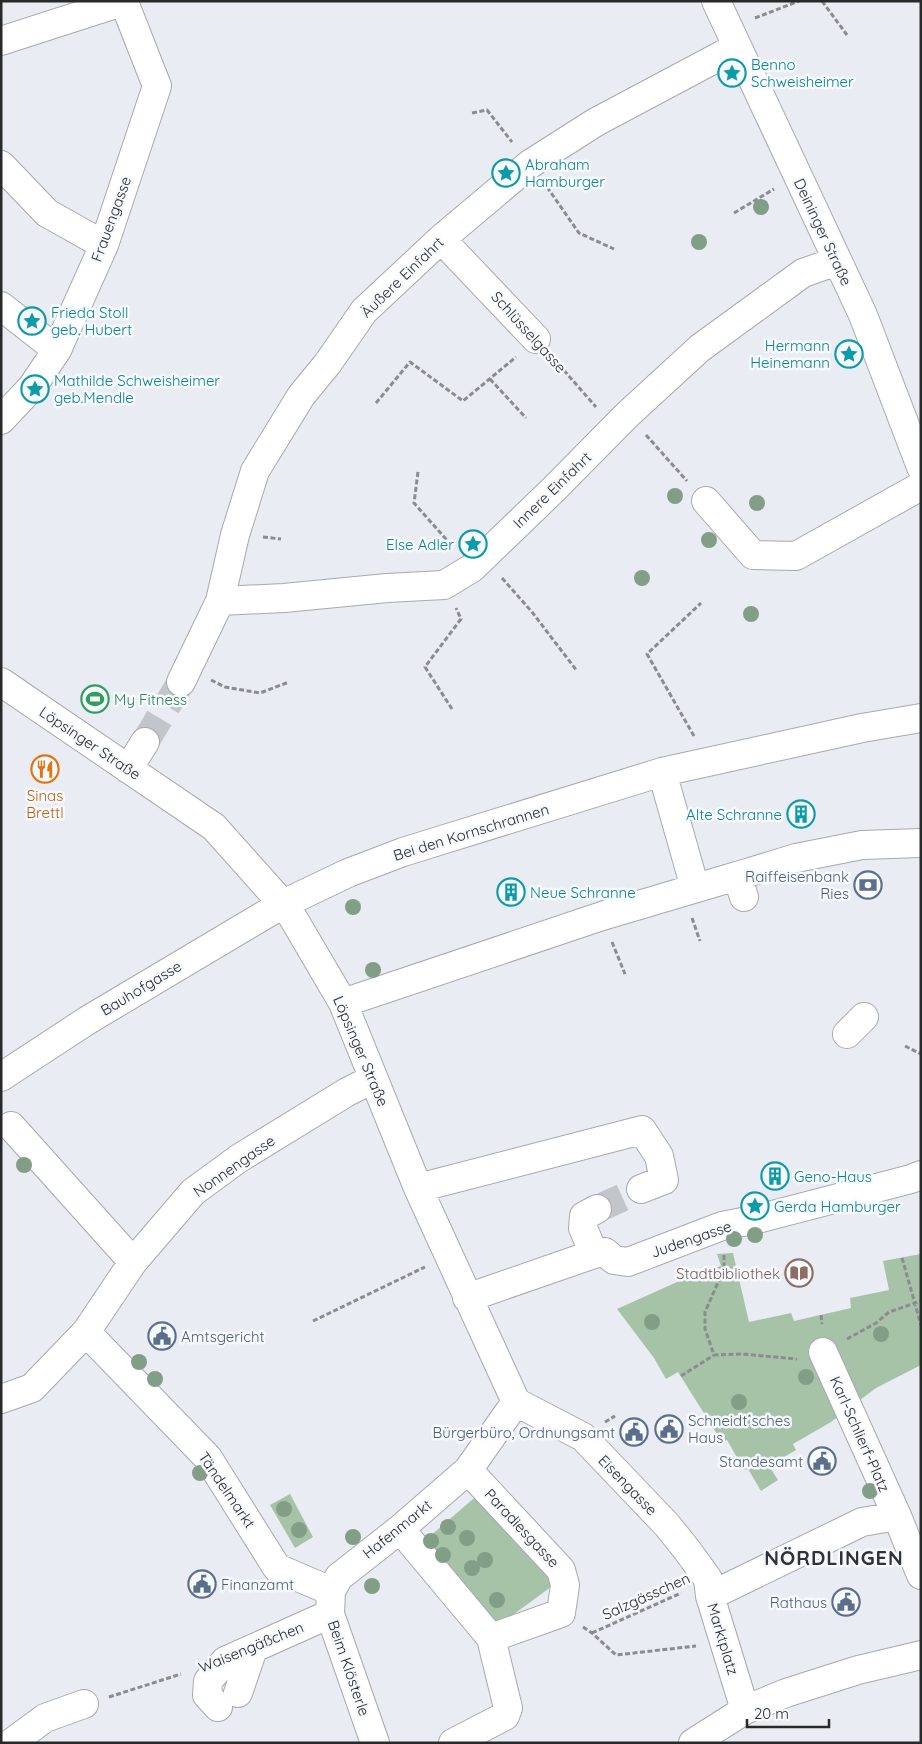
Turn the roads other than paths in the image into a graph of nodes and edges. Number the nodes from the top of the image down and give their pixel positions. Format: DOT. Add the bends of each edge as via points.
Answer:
graph roads {
  1 [pos="124,1"];
  2 [pos="716,1"];
  3 [pos="733,38"];
  4 [pos="1,41"];
  5 [pos="1,165"];
  6 [pos="441,239"];
  7 [pos="104,246"];
  8 [pos="837,261"];
  9 [pos="1,306"];
  10 [pos="536,339"];
  11 [pos="57,350"];
  12 [pos="1,420"];
  13 [pos="921,467"];
  14 [pos="921,486"];
  15 [pos="706,501"];
  16 [pos="220,600"];
  17 [pos="184,675"];
  18 [pos="1,682"];
  19 [pos="921,718"];
  20 [pos="145,742"];
  21 [pos="128,769"];
  22 [pos="662,772"];
  23 [pos="921,843"];
  24 [pos="695,888"];
  25 [pos="283,904"];
  26 [pos="343,1003"];
  27 [pos="1,1076"];
  28 [pos="374,1079"];
  29 [pos="11,1126"];
  30 [pos="921,1175"];
  31 [pos="418,1188"];
  32 [pos="641,1189"];
  33 [pos="597,1209"];
  34 [pos="594,1254"];
  35 [pos="133,1262"];
  36 [pos="467,1298"];
  37 [pos="86,1332"];
  38 [pos="824,1352"];
  39 [pos="1,1399"];
  40 [pos="516,1402"];
  41 [pos="468,1470"];
  42 [pos="897,1516"];
  43 [pos="400,1528"];
  44 [pos="921,1575"];
  45 [pos="709,1588"];
  46 [pos="330,1603"];
  47 [pos="491,1638"];
  48 [pos="253,1649"];
  49 [pos="921,1655"];
  50 [pos="84,1704"];
  51 [pos="745,1710"];
  52 [pos="11,1743"];
  53 [pos="375,1743"];
  54 [pos="453,1743"];
  55 [pos="692,1743"];
  1 -- 4 [label="street"];
  1 -- 7 [label="street, Frauengasse" via="157,86"];
  2 -- 3 [label="street, Deininger Straße"];
  3 -- 6 [label="street, Äußere Einfahrt" via="530,164"];
  3 -- 8 [label="street, Deininger Straße"];
  5 -- 7 [label="street" via="47,213"];
  6 -- 10 [label="street, Schlüsselgasse"];
  6 -- 16 [label="street, Äußere Einfahrt" via="364,311 290,412 255,471 235,535"];
  7 -- 11 [label="street, Frauengasse"];
  8 -- 13 [label="street, Deininger Straße" via="863,315"];
  8 -- 16 [label="street, Innere Einfahrt" via="803,273 700,348 477,562 444,585"];
  9 -- 11 [label="street"];
  11 -- 12 [label="street, Frauengasse" via="32,386"];
  14 -- 15 [label="street" via="796,556 753,555"];
  16 -- 17 [label="street, Äußere Einfahrt"];
  18 -- 21 [label="street, Löpsinger Straße"];
  19 -- 22 [label="street, Bei den Kornschrannen"];
  20 -- 21 [label="street"];
  21 -- 25 [label="street, Löpsinger Straße" via="214,827"];
  22 -- 24 [label="street"];
  22 -- 25 [label="street, Bei den Kornschrannen" via="403,852 348,873"];
  23 -- 24 [label="street" via="862,845 796,858 740,887"];
  24 -- 26 [label="street"];
  25 -- 26 [label="street, Löpsinger Straße"];
  25 -- 27 [label="street, Bauhofgasse" via="88,1020"];
  26 -- 28 [label="street, Löpsinger Straße"];
  28 -- 31 [label="street, Löpsinger Straße"];
  28 -- 35 [label="street, Nonnengasse" via="238,1159 193,1192"];
  29 -- 35 [label="street"];
  30 -- 34 [label="street, Judengasse" via="722,1226 628,1262 614,1260 604,1252"];
  31 -- 32 [label="street" via="642,1130 661,1155 664,1180"];
  31 -- 36 [label="street, Löpsinger Straße"];
  33 -- 34 [label="street" via="584,1216 583,1228"];
  34 -- 36 [label="street"];
  35 -- 37 [label="street, Nonnengasse"];
  36 -- 40 [label="street, Löpsinger Straße"];
  37 -- 39 [label="street, Nonnengasse" via="32,1388"];
  37 -- 46 [label="street, Tändelmarkt" via="208,1458 277,1568"];
  38 -- 42 [label="street, Karl-Schlierf-Platz"];
  40 -- 41 [label="street"];
  40 -- 45 [label="street, Eisengasse" via="583,1437 667,1525"];
  41 -- 43 [label="street, Hafenmarkt"];
  41 -- 47 [label="street, Paradiesgasse" via="561,1570 565,1585 561,1613"];
  42 -- 44 [label="street"];
  42 -- 45 [label="street, Marktplatz" via="862,1522"];
  43 -- 46 [label="street, Hafenmarkt" via="339,1576"];
  43 -- 47 [label="street"];
  45 -- 51 [label="street, Marktplatz"];
  46 -- 48 [label="street, Waisengäßchen"];
  46 -- 53 [label="street, Beim Klösterle"];
  47 -- 54 [label="street" via="508,1708 505,1716"];
  48 -- 48 [label="street, Waisengäßchen" via="228,1700 207,1695 208,1681 225,1661"];
  49 -- 51 [label="street" via="840,1676"];
  50 -- 52 [label="street" via="45,1718"];
  51 -- 55 [label="street"];
}
